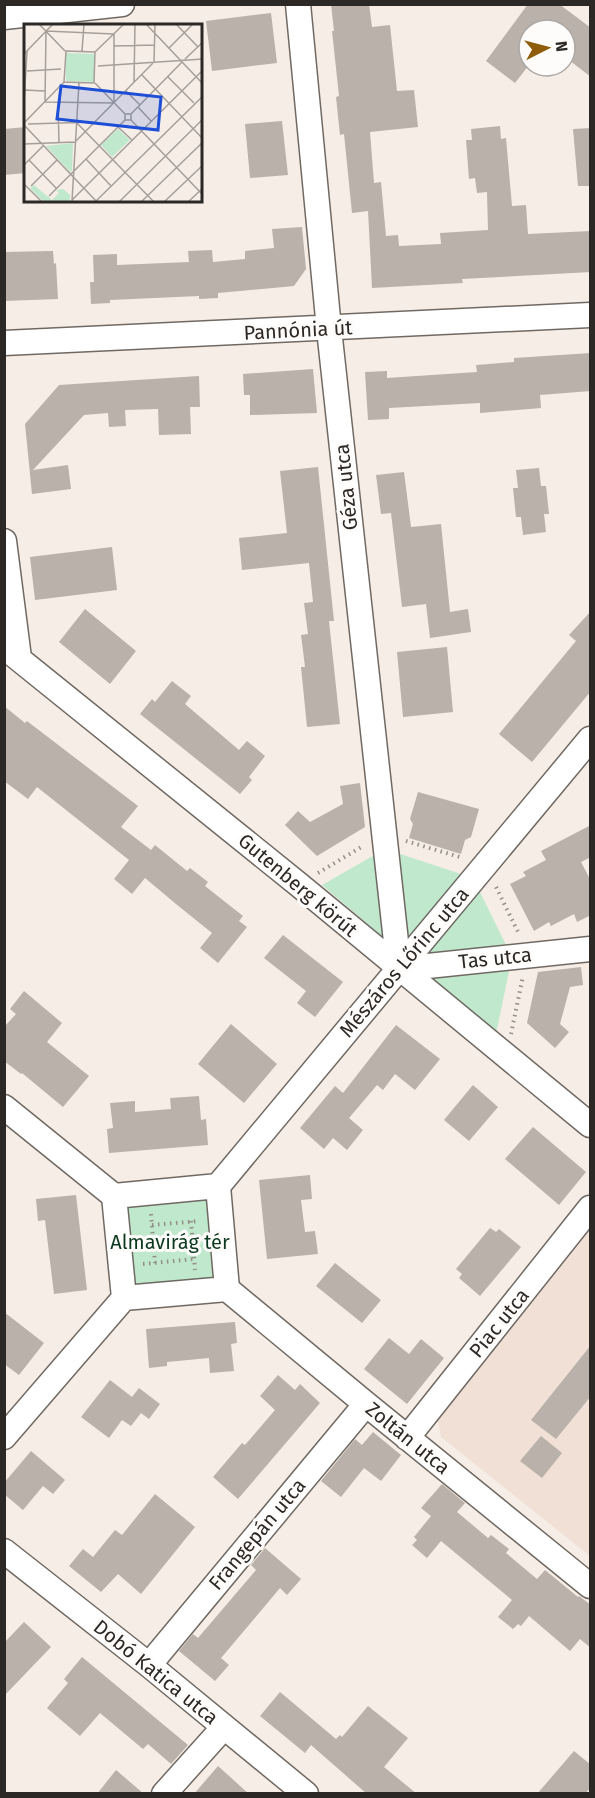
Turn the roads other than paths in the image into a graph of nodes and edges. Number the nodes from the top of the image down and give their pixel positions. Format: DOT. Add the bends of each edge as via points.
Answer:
graph roads {
  1 [pos="122,4"];
  2 [pos="298,4"];
  3 [pos="4,17"];
  4 [pos="591,315"];
  5 [pos="329,328"];
  6 [pos="4,343"];
  7 [pos="4,541"];
  8 [pos="12,652"];
  9 [pos="591,739"];
  10 [pos="591,949"];
  11 [pos="399,969"];
  12 [pos="4,1107"];
  13 [pos="591,1125"];
  14 [pos="218,1186"];
  15 [pos="114,1196"];
  16 [pos="591,1208"];
  17 [pos="227,1288"];
  18 [pos="124,1298"];
  19 [pos="366,1404"];
  20 [pos="4,1437"];
  21 [pos="407,1437"];
  22 [pos="4,1551"];
  23 [pos="591,1586"];
  24 [pos="149,1665"];
  25 [pos="224,1727"];
  26 [pos="164,1794"];
  27 [pos="306,1794"];
  1 -- 3 [label="street"];
  2 -- 5 [label="street, Géza utca"];
  4 -- 5 [label="street, Pannónia út"];
  5 -- 6 [label="street, Pannónia út"];
  5 -- 11 [label="street, Géza utca"];
  7 -- 8 [label="street"];
  8 -- 11 [label="street, Gutenberg körút"];
  9 -- 11 [label="street, Mészáros Lőrinc utca"];
  10 -- 11 [label="street, Tas utca"];
  11 -- 13 [label="street, Gutenberg körút"];
  11 -- 14 [label="street, Mészáros Lőrinc utca"];
  12 -- 15 [label="street"];
  14 -- 15 [label="street"];
  14 -- 17 [label="street"];
  15 -- 18 [label="street"];
  16 -- 21 [label="street, Piac utca"];
  17 -- 18 [label="street"];
  17 -- 19 [label="street, Zoltán utca"];
  18 -- 20 [label="street"];
  19 -- 21 [label="street, Zoltán utca"];
  19 -- 24 [label="street, Frangepán utca"];
  21 -- 23 [label="street, Zoltán utca"];
  22 -- 24 [label="street, Dobó Katica utca"];
  24 -- 25 [label="street, Dobó Katica utca"];
  25 -- 26 [label="street"];
  25 -- 27 [label="street, Dobó Katica utca"];
}
